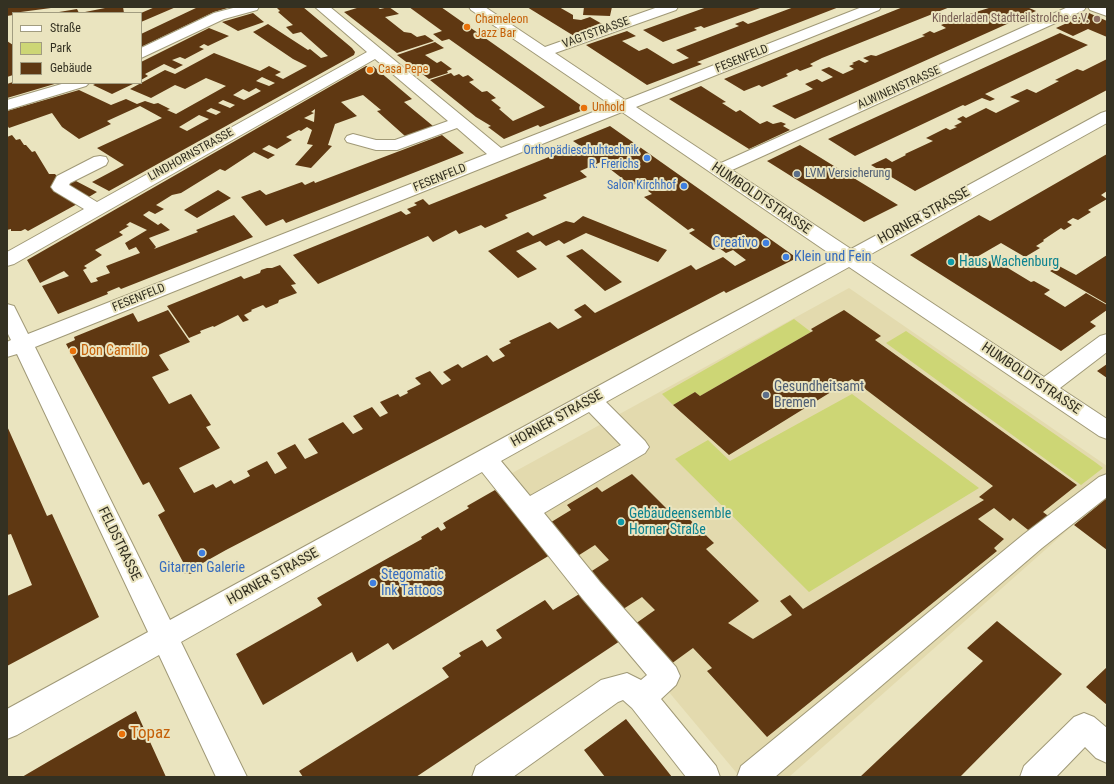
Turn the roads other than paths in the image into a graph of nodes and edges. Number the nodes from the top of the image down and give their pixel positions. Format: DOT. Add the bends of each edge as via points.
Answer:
graph roads {
  1 [pos="252,7"];
  2 [pos="322,7"];
  3 [pos="476,7"];
  4 [pos="671,7"];
  5 [pos="874,7"];
  6 [pos="1079,7"];
  7 [pos="1096,7"];
  8 [pos="636,12"];
  9 [pos="1107,12"];
  10 [pos="544,52"];
  11 [pos="377,53"];
  12 [pos="142,54"];
  13 [pos="78,84"];
  14 [pos="7,106"];
  15 [pos="624,106"];
  16 [pos="1107,116"];
  17 [pos="459,122"];
  18 [pos="352,139"];
  19 [pos="499,155"];
  20 [pos="100,161"];
  21 [pos="719,170"];
  22 [pos="96,209"];
  23 [pos="850,258"];
  24 [pos="7,260"];
  25 [pos="7,311"];
  26 [pos="1107,341"];
  27 [pos="15,347"];
  28 [pos="1045,388"];
  29 [pos="591,400"];
  30 [pos="1107,430"];
  31 [pos="485,459"];
  32 [pos="1107,484"];
  33 [pos="527,510"];
  34 [pos="164,638"];
  35 [pos="642,698"];
  36 [pos="7,724"];
  37 [pos="1107,748"];
  38 [pos="232,777"];
  39 [pos="487,777"];
  40 [pos="705,777"];
  41 [pos="752,777"];
  42 [pos="1035,777"];
  1 -- 12 [label="street" via="219,16"];
  2 -- 11 [label="street"];
  3 -- 10 [label="street, HUMBOLDTSTRASSE"];
  4 -- 8 [label="street, VAGTSTRASSE"];
  5 -- 15 [label="street, FESENFELD"];
  6 -- 21 [label="street, ALWINENSTRASSE"];
  7 -- 9 [label="street"];
  8 -- 10 [label="street, VAGTSTRASSE"];
  10 -- 15 [label="street, HUMBOLDTSTRASSE"];
  11 -- 17 [label="street"];
  11 -- 22 [label="street, LINDHORNSTRASSE"];
  13 -- 14 [label="street"];
  15 -- 19 [label="street, FESENFELD"];
  15 -- 21 [label="street, HUMBOLDTSTRASSE"];
  16 -- 23 [label="street, HORNER STRASSE"];
  17 -- 18 [label="street" via="396,146 376,145"];
  17 -- 19 [label="street"];
  19 -- 27 [label="street, FESENFELD"];
  20 -- 22 [label="street" via="63,180 60,187"];
  21 -- 23 [label="street, HUMBOLDTSTRASSE"];
  22 -- 24 [label="street, LINDHORNSTRASSE"];
  23 -- 28 [label="street, HUMBOLDTSTRASSE"];
  23 -- 29 [label="street, HORNER STRASSE"];
  25 -- 27 [label="street, FELDSTRASSE"];
  26 -- 28 [label="street"];
  27 -- 34 [label="street, FELDSTRASSE"];
  28 -- 30 [label="street, HUMBOLDTSTRASSE"];
  29 -- 31 [label="street, HORNER STRASSE"];
  29 -- 33 [label="street" via="637,446"];
  31 -- 33 [label="street"];
  31 -- 34 [label="street, HORNER STRASSE"];
  32 -- 41 [label="street" via="1033,541"];
  33 -- 35 [label="street" via="591,590 666,676"];
  34 -- 36 [label="street, HORNER STRASSE"];
  34 -- 38 [label="street, FELDSTRASSE"];
  35 -- 39 [label="street" via="627,686 611,690"];
  35 -- 40 [label="street"];
  37 -- 42 [label="street" via="1084,727"];
}
